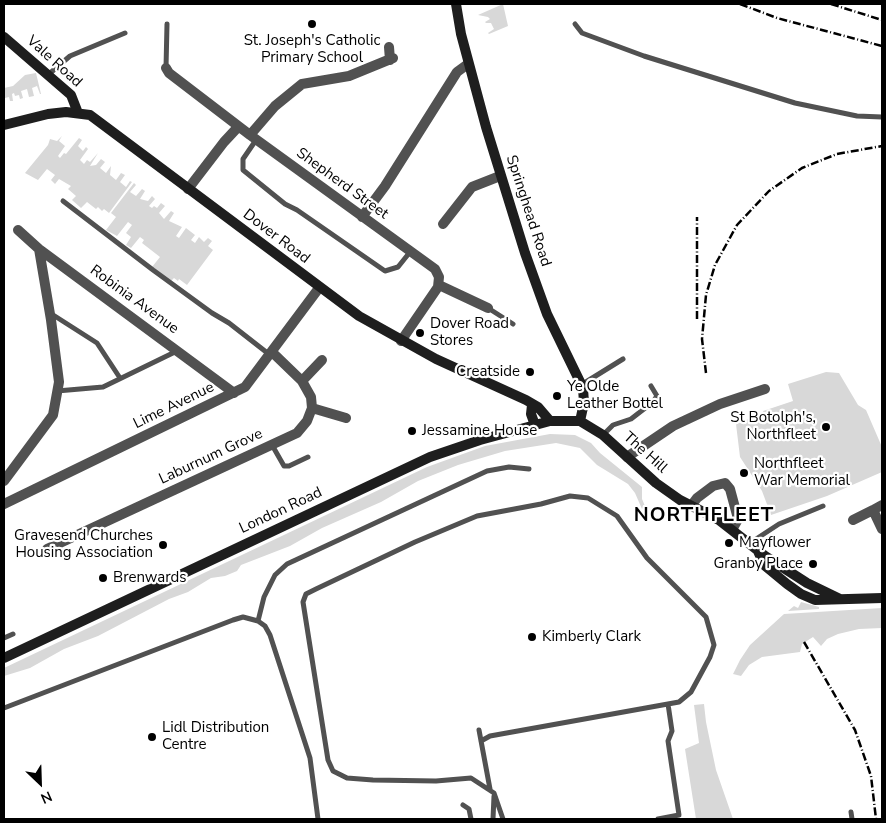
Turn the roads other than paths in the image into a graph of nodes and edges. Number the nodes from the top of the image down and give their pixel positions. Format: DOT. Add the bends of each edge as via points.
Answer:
graph roads {
  1 [pos="456,4"];
  2 [pos="167,24"];
  3 [pos="575,24"];
  4 [pos="125,34"];
  5 [pos="4,37"];
  6 [pos="389,47"];
  7 [pos="468,64"];
  8 [pos="166,68"];
  9 [pos="49,74"];
  10 [pos="78,113"];
  11 [pos="882,117"];
  12 [pos="4,125"];
  13 [pos="238,127"];
  14 [pos="253,138"];
  15 [pos="500,176"];
  16 [pos="188,189"];
  17 [pos="63,201"];
  18 [pos="362,217"];
  19 [pos="443,224"];
  20 [pos="18,230"];
  21 [pos="39,249"];
  22 [pos="410,252"];
  23 [pos="439,285"];
  24 [pos="319,288"];
  25 [pos="488,308"];
  26 [pos="50,312"];
  27 [pos="513,324"];
  28 [pos="401,341"];
  29 [pos="178,351"];
  30 [pos="272,354"];
  31 [pos="623,359"];
  32 [pos="322,360"];
  33 [pos="120,378"];
  34 [pos="302,381"];
  35 [pos="581,385"];
  36 [pos="650,386"];
  37 [pos="765,389"];
  38 [pos="57,391"];
  39 [pos="234,393"];
  40 [pos="532,405"];
  41 [pos="312,408"];
  42 [pos="346,418"];
  43 [pos="550,421"];
  44 [pos="580,422"];
  45 [pos="535,425"];
  46 [pos="603,435"];
  47 [pos="272,445"];
  48 [pos="308,457"];
  49 [pos="627,457"];
  50 [pos="529,469"];
  51 [pos="4,481"];
  52 [pos="4,504"];
  53 [pos="691,506"];
  54 [pos="823,506"];
  55 [pos="878,508"];
  56 [pos="852,520"];
  57 [pos="882,526"];
  58 [pos="733,528"];
  59 [pos="753,546"];
  60 [pos="47,549"];
  61 [pos="882,598"];
  62 [pos="840,599"];
  63 [pos="258,621"];
  64 [pos="13,634"];
  65 [pos="4,638"];
  66 [pos="4,658"];
  67 [pos="668,704"];
  68 [pos="4,708"];
  69 [pos="479,730"];
  70 [pos="481,741"];
  71 [pos="492,791"];
  72 [pos="463,805"];
  73 [pos="850,812"];
  74 [pos="318,819"];
  75 [pos="471,819"];
  76 [pos="493,819"];
  77 [pos="503,819"];
  78 [pos="658,819"];
  79 [pos="852,819"];
  1 -- 7 [label="street, Springhead Road"];
  2 -- 8 [label="lane"];
  3 -- 11 [label="lane" via="582,33 644,56 785,100 857,116"];
  4 -- 9 [label="lane" via="70,56"];
  5 -- 9 [label="street, Vale Road"];
  6 -- 14 [label="street" via="391,59 350,76 302,84 262,119"];
  7 -- 15 [label="street, Springhead Road"];
  7 -- 18 [label="street" via="457,72"];
  8 -- 13 [label="street, Shepherd Street"];
  9 -- 10 [label="street, Vale Road" via="72,96"];
  10 -- 12 [label="street, Dover Road" via="44,115"];
  10 -- 16 [label="street, Dover Road" via="90,115"];
  13 -- 14 [label="street, Shepherd Street"];
  13 -- 16 [label="street"];
  14 -- 18 [label="street, Shepherd Street"];
  14 -- 22 [label="lane" via="243,159 243,170 285,204 385,270 398,268"];
  15 -- 19 [label="street" via="472,187"];
  15 -- 35 [label="street, Springhead Road" via="544,306"];
  16 -- 24 [label="street, Dover Road"];
  17 -- 30 [label="lane" via="152,270"];
  18 -- 22 [label="street, Shepherd Street"];
  20 -- 21 [label="street, Robinia Avenue"];
  21 -- 26 [label="street"];
  21 -- 29 [label="street, Robinia Avenue"];
  22 -- 23 [label="street, Shepherd Street" via="435,269"];
  23 -- 25 [label="street"];
  23 -- 28 [label="street"];
  24 -- 28 [label="street, Dover Road"];
  24 -- 30 [label="street, Lime Avenue"];
  25 -- 27 [label="lane"];
  26 -- 33 [label="lane" via="98,343"];
  26 -- 38 [label="street" via="59,382"];
  28 -- 40 [label="street, Dover Road"];
  29 -- 33 [label="lane"];
  29 -- 39 [label="street, Robinia Avenue"];
  30 -- 34 [label="street"];
  30 -- 39 [label="street, Lime Avenue" via="245,387"];
  31 -- 35 [label="lane"];
  32 -- 34 [label="street"];
  33 -- 38 [label="lane" via="99,388"];
  34 -- 41 [label="street" via="311,397"];
  35 -- 44 [label="street, Springhead Road" via="584,400"];
  36 -- 46 [label="lane" via="657,396 654,402 631,419 612,426"];
  37 -- 49 [label="street" via="720,404 673,426"];
  38 -- 51 [label="street" via="53,415"];
  39 -- 52 [label="street, Lime Avenue"];
  40 -- 43 [label="street, Dover Road"];
  40 -- 45 [label="street"];
  41 -- 42 [label="street"];
  41 -- 47 [label="street, Laburnum Grove" via="297,433"];
  43 -- 44 [label="street, London Road"];
  43 -- 45 [label="street, London Road"];
  44 -- 46 [label="street, The Hill"];
  45 -- 66 [label="street, London Road" via="430,457"];
  46 -- 49 [label="street, The Hill"];
  47 -- 48 [label="lane" via="284,466"];
  47 -- 60 [label="street, Laburnum Grove"];
  49 -- 53 [label="street, The Hill" via="661,487"];
  50 -- 63 [label="lane" via="509,467 487,471 287,564 275,575 264,597"];
  53 -- 58 [label="street, The Hill"];
  53 -- 58 [label="street" via="713,486 725,483 730,489 737,515"];
  54 -- 59 [label="lane" via="779,524"];
  55 -- 56 [label="street"];
  55 -- 57 [label="street"];
  58 -- 59 [label="street, The Hill"];
  59 -- 62 [label="street, The Hill" via="807,583"];
  59 -- 62 [label="street" via="764,564 801,594 816,600"];
  61 -- 62 [label="street"];
  63 -- 68 [label="lane" via="243,617 233,620"];
  63 -- 74 [label="lane" via="270,635 310,758"];
  64 -- 65 [label="lane"];
  67 -- 70 [label="lane" via="490,736"];
  67 -- 71 [label="lane" via="679,702 692,692 710,657 714,645 706,617 647,558 617,516 588,498 570,496 477,516 307,594 303,609 328,760 334,771 344,777 366,779 436,781 470,778"];
  67 -- 78 [label="lane" via="672,732 668,742 679,815"];
  69 -- 70 [label="lane"];
  70 -- 71 [label="lane"];
  71 -- 76 [label="lane"];
  71 -- 77 [label="lane"];
  72 -- 75 [label="lane" via="469,809"];
  73 -- 79 [label="lane"];
}
